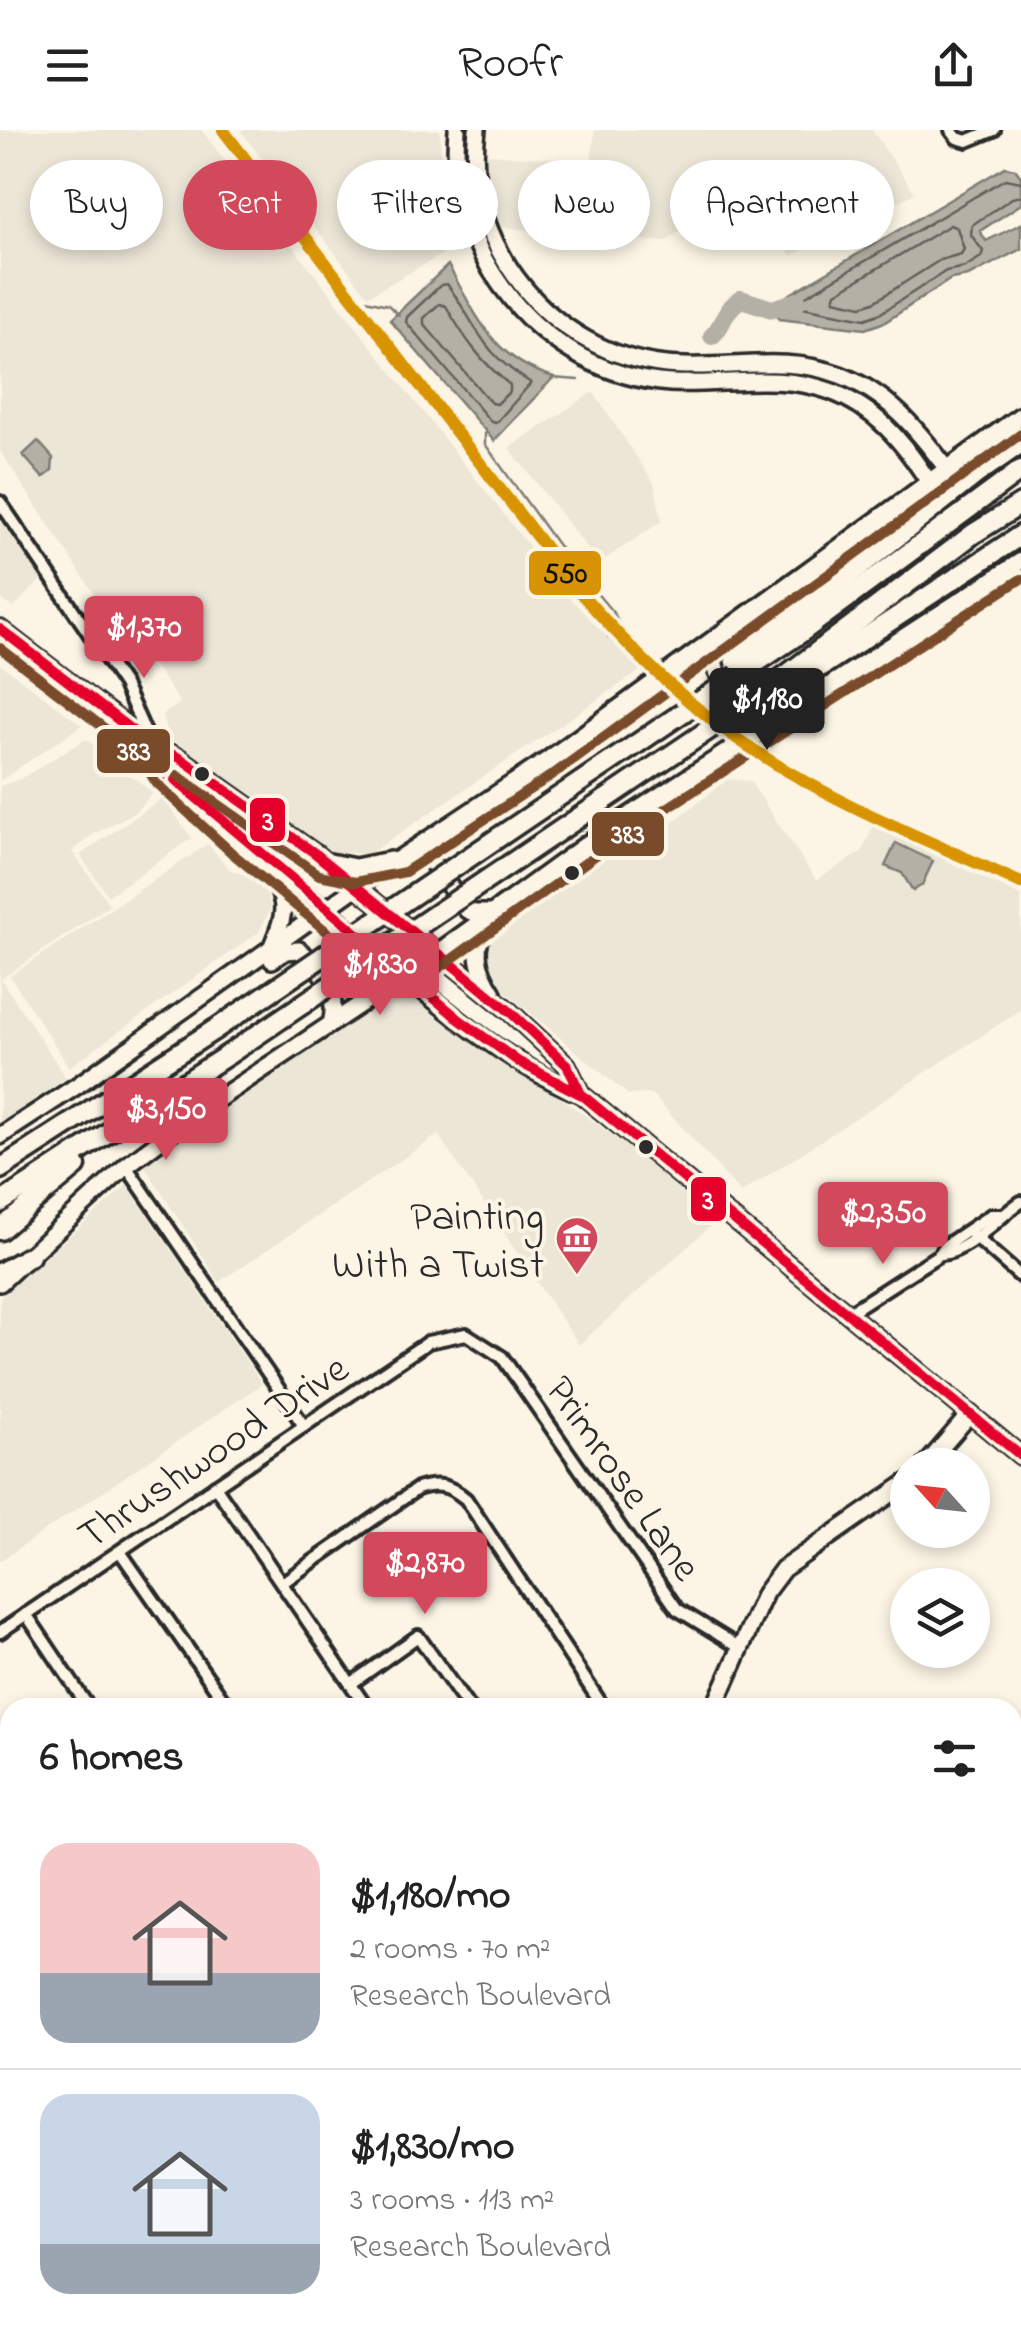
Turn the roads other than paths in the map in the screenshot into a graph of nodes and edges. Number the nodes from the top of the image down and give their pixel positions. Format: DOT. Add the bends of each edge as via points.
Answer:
graph roads {
  1 [pos="457,130"];
  2 [pos="477,130"];
  3 [pos="950,130"];
  4 [pos="994,130"];
  5 [pos="457,160"];
  6 [pos="476,160"];
  7 [pos="498,246"];
  8 [pos="481,250"];
  9 [pos="618,354"];
  10 [pos="662,364"];
  11 [pos="611,370"];
  12 [pos="660,382"];
  13 [pos="1021,416"];
  14 [pos="1021,444"];
  15 [pos="947,469"];
  16 [pos="1021,470"];
  17 [pos="929,482"];
  18 [pos="0,502"];
  19 [pos="1021,504"];
  20 [pos="1021,535"];
  21 [pos="1021,561"];
  22 [pos="0,628"];
  23 [pos="794,628"];
  24 [pos="726,630"];
  25 [pos="818,660"];
  26 [pos="776,720"];
  27 [pos="150,745"];
  28 [pos="438,832"];
  29 [pos="260,856"];
  30 [pos="399,858"];
  31 [pos="326,861"];
  32 [pos="358,886"];
  33 [pos="326,909"];
  34 [pos="491,913"];
  35 [pos="271,949"];
  36 [pos="437,953"];
  37 [pos="404,975"];
  38 [pos="215,988"];
  39 [pos="500,1004"];
  40 [pos="332,1024"];
  41 [pos="581,1094"];
  42 [pos="118,1128"];
  43 [pos="0,1136"];
  44 [pos="126,1166"];
  45 [pos="0,1169"];
  46 [pos="1021,1202"];
  47 [pos="0,1203"];
  48 [pos="0,1230"];
  49 [pos="972,1234"];
  50 [pos="30,1256"];
  51 [pos="0,1274"];
  52 [pos="1021,1277"];
  53 [pos="0,1283"];
  54 [pos="847,1314"];
  55 [pos="466,1334"];
  56 [pos="970,1414"];
  57 [pos="304,1426"];
  58 [pos="941,1448"];
  59 [pos="1021,1456"];
  60 [pos="215,1486"];
  61 [pos="890,1495"];
  62 [pos="120,1552"];
  63 [pos="282,1582"];
  64 [pos="26,1614"];
  65 [pos="0,1632"];
  66 [pos="738,1646"];
  67 [pos="352,1683"];
  68 [pos="83,1698"];
  69 [pos="222,1698"];
  70 [pos="361,1698"];
  71 [pos="461,1698"];
  72 [pos="597,1698"];
  73 [pos="718,1698"];
  1 -- 5 [label="main road"];
  2 -- 6 [label="main road"];
  3 -- 4 [label="street" via="970,141"];
  7 -- 9 [label="main road" via="529,295 560,324"];
  8 -- 11 [label="main road" via="529,320 571,352"];
  9 -- 10 [label="main road"];
  9 -- 11 [label="main road"];
  10 -- 12 [label="main road"];
  10 -- 15 [label="main road" via="792,364 837,373 903,414"];
  11 -- 12 [label="main road"];
  12 -- 17 [label="main road" via="771,380 830,391 888,427"];
  13 -- 15 [label="main road"];
  14 -- 23 [label="highway"];
  15 -- 17 [label="main road"];
  16 -- 23 [label="highway"];
  17 -- 24 [label="main road"];
  18 -- 27 [label="street" via="124,686"];
  19 -- 25 [label="highway" via="973,534"];
  20 -- 25 [label="highway"];
  21 -- 26 [label="main road"];
  22 -- 27 [label="main road"];
  23 -- 45 [label="highway, bridge" via="699,700"];
  24 -- 26 [label="main road" via="714,661 717,672 752,714"];
  24 -- 28 [label="main road"];
  25 -- 42 [label="highway, bridge"];
  26 -- 34 [label="main road"];
  27 -- 29 [label="main road" via="167,773"];
  27 -- 31 [label="main road" via="180,758"];
  28 -- 30 [label="main road"];
  28 -- 34 [label="main road" via="430,860 467,910"];
  29 -- 33 [label="main road"];
  29 -- 35 [label="main road" via="285,906"];
  30 -- 31 [label="main road" via="355,867"];
  30 -- 32 [label="main road"];
  31 -- 32 [label="main road"];
  32 -- 33 [label="main road"];
  32 -- 36 [label="main road"];
  33 -- 35 [label="main road"];
  33 -- 37 [label="main road"];
  34 -- 36 [label="main road"];
  34 -- 39 [label="main road" via="476,954"];
  35 -- 38 [label="main road"];
  36 -- 37 [label="main road"];
  36 -- 39 [label="main road"];
  37 -- 40 [label="main road"];
  37 -- 41 [label="main road" via="548,1081"];
  38 -- 40 [label="main road" via="234,987 286,951 298,950 333,992"];
  38 -- 43 [label="main road"];
  39 -- 41 [label="main road" via="567,1065"];
  40 -- 44 [label="main road"];
  41 -- 54 [label="main road"];
  42 -- 47 [label="highway"];
  42 -- 48 [label="highway"];
  44 -- 50 [label="main road"];
  44 -- 57 [label="street"];
  46 -- 49 [label="street"];
  49 -- 52 [label="street"];
  49 -- 54 [label="street"];
  50 -- 51 [label="highway"];
  50 -- 53 [label="main road"];
  54 -- 56 [label="main road"];
  55 -- 57 [label="street, Thrushwood Drive" via="428,1342"];
  55 -- 66 [label="street, Primrose Lane" via="502,1356 676,1609"];
  56 -- 58 [label="main road"];
  56 -- 59 [label="main road"];
  57 -- 60 [label="street, Thrushwood Drive"];
  60 -- 62 [label="street, Thrushwood Drive"];
  60 -- 63 [label="street"];
  61 -- 66 [label="main road" via="783,1569"];
  62 -- 64 [label="street, Thrushwood Drive"];
  62 -- 69 [label="street"];
  63 -- 67 [label="street"];
  63 -- 72 [label="street" via="417,1489 444,1485 466,1499"];
  64 -- 65 [label="street, Thrushwood Drive"];
  64 -- 68 [label="street"];
  66 -- 73 [label="main road"];
  67 -- 70 [label="street"];
  67 -- 71 [label="street" via="418,1636"];
}
